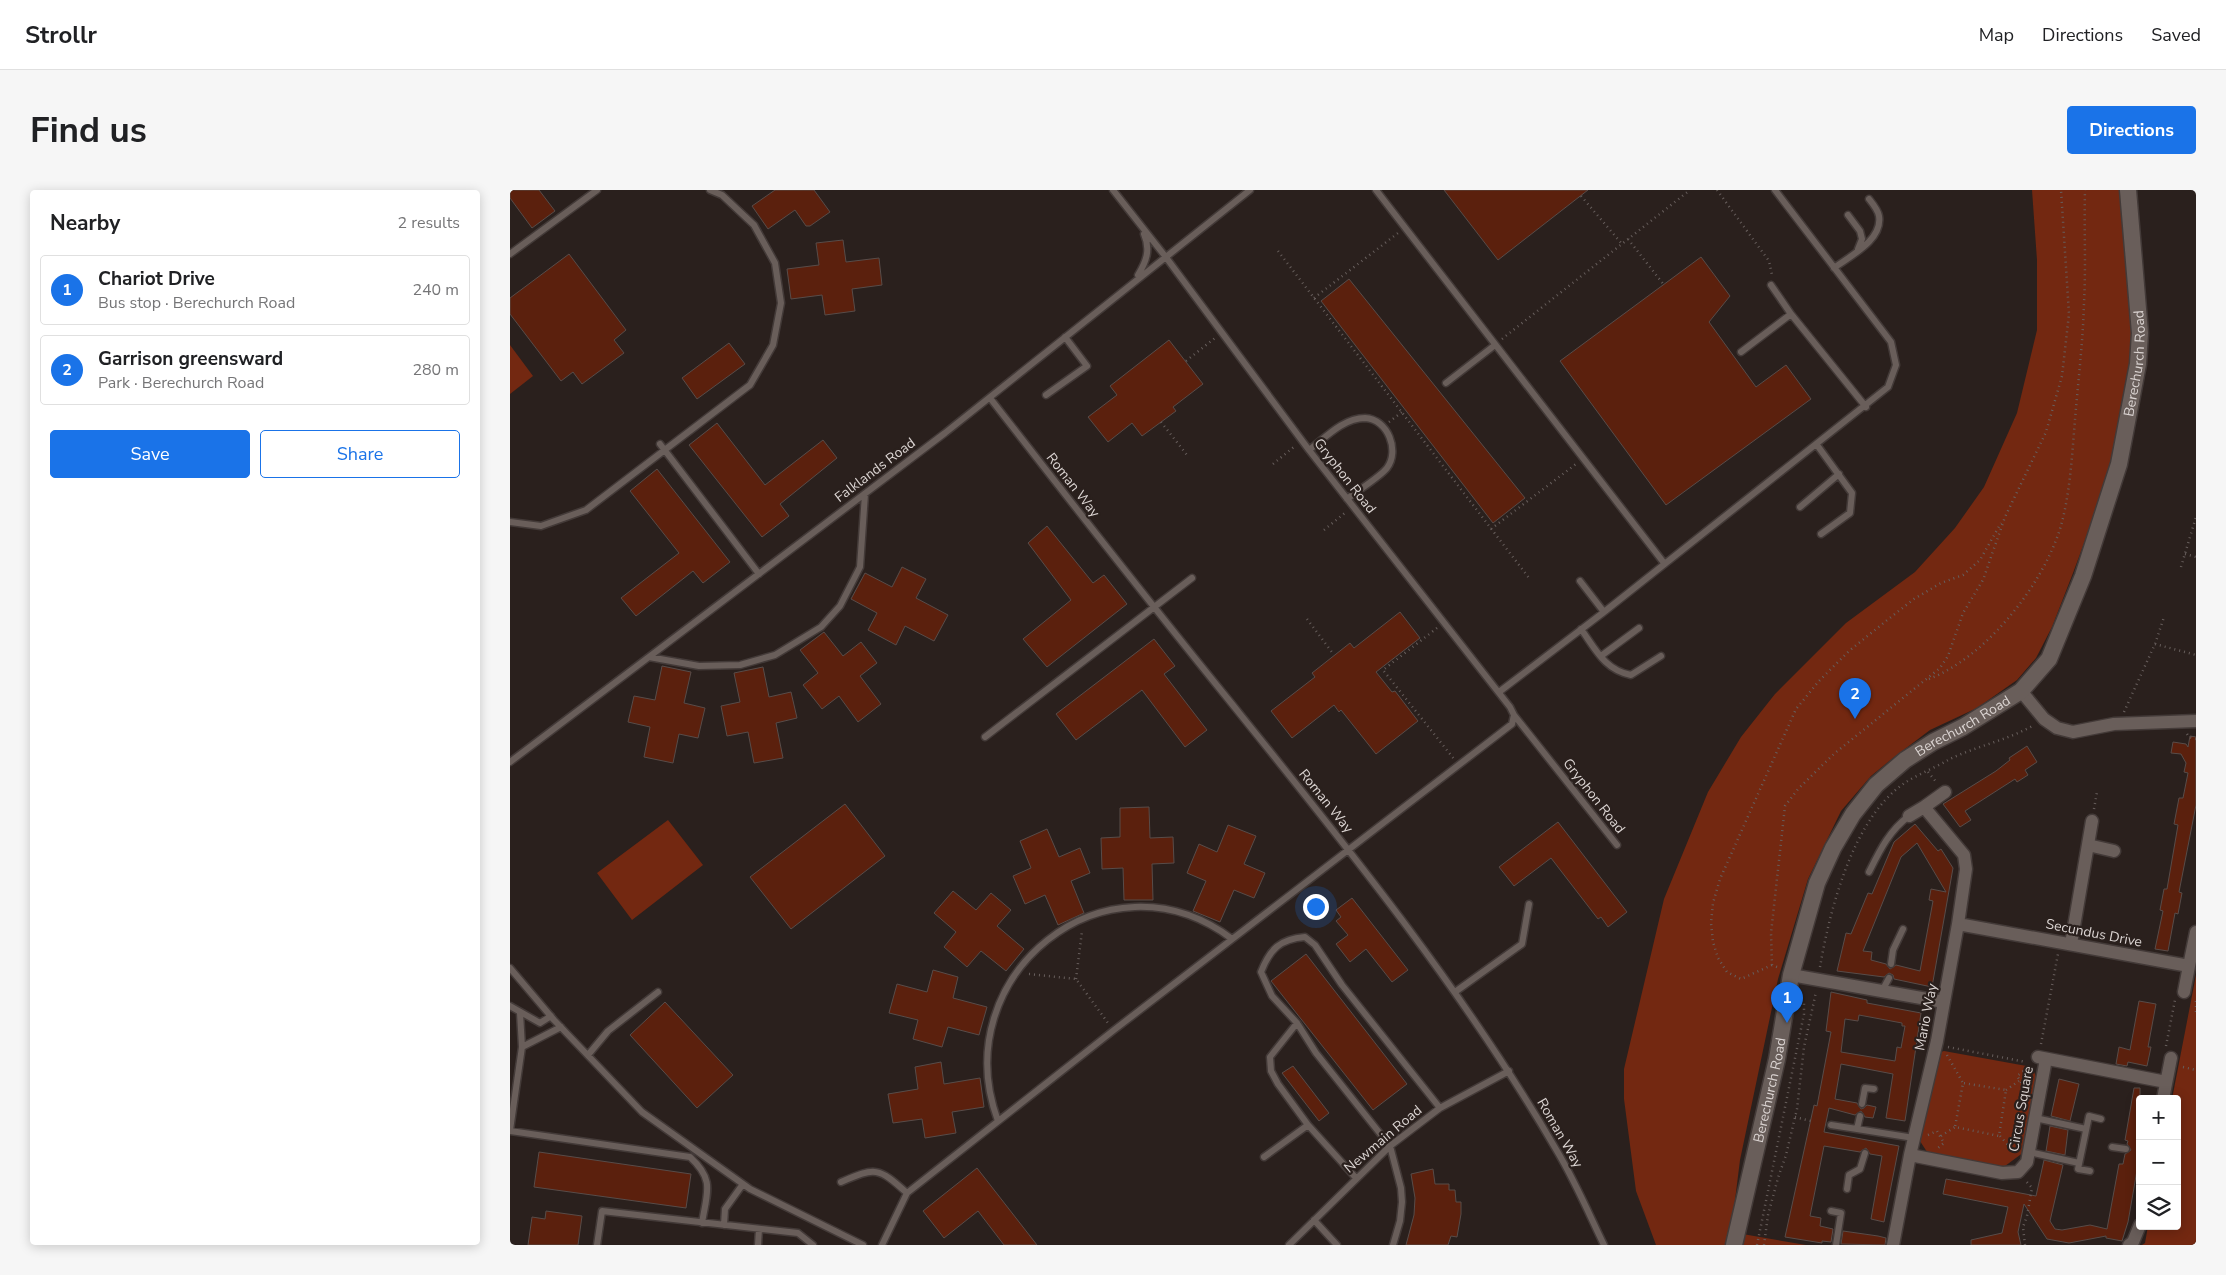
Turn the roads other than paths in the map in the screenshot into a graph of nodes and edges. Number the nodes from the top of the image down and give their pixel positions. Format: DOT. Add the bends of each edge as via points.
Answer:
graph roads {
  1 [pos="597,190"];
  2 [pos="710,190"];
  3 [pos="1113,190"];
  4 [pos="1250,190"];
  5 [pos="1376,190"];
  6 [pos="1775,190"];
  7 [pos="2128,190"];
  8 [pos="1869,199"];
  9 [pos="1848,215"];
  10 [pos="1140,226"];
  11 [pos="1858,250"];
  12 [pos="510,254"];
  13 [pos="1165,256"];
  14 [pos="1834,268"];
  15 [pos="1134,282"];
  16 [pos="1772,286"];
  17 [pos="1791,314"];
  18 [pos="1065,337"];
  19 [pos="1495,345"];
  20 [pos="1742,352"];
  21 [pos="1446,383"];
  22 [pos="1046,395"];
  23 [pos="990,398"];
  24 [pos="1866,407"];
  25 [pos="660,444"];
  26 [pos="1817,444"];
  27 [pos="665,450"];
  28 [pos="1309,450"];
  29 [pos="1839,474"];
  30 [pos="865,494"];
  31 [pos="1347,498"];
  32 [pos="1800,507"];
  33 [pos="510,522"];
  34 [pos="1821,534"];
  35 [pos="1664,563"];
  36 [pos="759,574"];
  37 [pos="1192,578"];
  38 [pos="1580,581"];
  39 [pos="1153,606"];
  40 [pos="1604,612"];
  41 [pos="1639,628"];
  42 [pos="1581,630"];
  43 [pos="1601,656"];
  44 [pos="1661,656"];
  45 [pos="649,657"];
  46 [pos="2021,691"];
  47 [pos="1498,692"];
  48 [pos="1514,715"];
  49 [pos="2196,721"];
  50 [pos="985,737"];
  51 [pos="510,762"];
  52 [pos="1945,792"];
  53 [pos="1924,807"];
  54 [pos="1910,816"];
  55 [pos="2092,821"];
  56 [pos="1616,845"];
  57 [pos="2088,845"];
  58 [pos="1349,849"];
  59 [pos="2114,851"];
  60 [pos="1869,872"];
  61 [pos="1529,904"];
  62 [pos="1958,924"];
  63 [pos="1903,929"];
  64 [pos="2196,932"];
  65 [pos="1232,939"];
  66 [pos="2066,944"];
  67 [pos="1891,964"];
  68 [pos="2189,966"];
  69 [pos="510,968"];
  70 [pos="1791,974"];
  71 [pos="1889,978"];
  72 [pos="1882,991"];
  73 [pos="658,992"];
  74 [pos="1455,992"];
  75 [pos="2180,993"];
  76 [pos="1944,1002"];
  77 [pos="510,1006"];
  78 [pos="520,1013"];
  79 [pos="551,1016"];
  80 [pos="1298,1023"];
  81 [pos="561,1027"];
  82 [pos="522,1047"];
  83 [pos="588,1055"];
  84 [pos="2171,1058"];
  85 [pos="1509,1071"];
  86 [pos="2166,1082"];
  87 [pos="1874,1089"];
  88 [pos="2164,1095"];
  89 [pos="1862,1104"];
  90 [pos="1440,1108"];
  91 [pos="1860,1116"];
  92 [pos="2035,1118"];
  93 [pos="2102,1118"];
  94 [pos="998,1121"];
  95 [pos="1308,1124"];
  96 [pos="1831,1125"];
  97 [pos="1857,1129"];
  98 [pos="510,1130"];
  99 [pos="1867,1130"];
  100 [pos="2086,1130"];
  101 [pos="1866,1139"];
  102 [pos="1390,1146"];
  103 [pos="1912,1147"];
  104 [pos="2112,1147"];
  105 [pos="2126,1149"];
  106 [pos="2029,1152"];
  107 [pos="1865,1153"];
  108 [pos="1264,1157"];
  109 [pos="2079,1163"];
  110 [pos="2090,1171"];
  111 [pos="1356,1178"];
  112 [pos="841,1182"];
  113 [pos="743,1184"];
  114 [pos="1847,1189"];
  115 [pos="907,1192"];
  116 [pos="1831,1211"];
  117 [pos="1314,1220"];
  118 [pos="702,1223"];
  119 [pos="724,1226"];
  120 [pos="760,1229"];
  121 [pos="2138,1230"];
  122 [pos="597,1245"];
  123 [pos="758,1245"];
  124 [pos="813,1245"];
  125 [pos="862,1245"];
  126 [pos="882,1245"];
  127 [pos="1289,1245"];
  128 [pos="1337,1245"];
  129 [pos="1393,1245"];
  130 [pos="1604,1245"];
  131 [pos="1734,1245"];
  132 [pos="1836,1245"];
  133 [pos="1894,1245"];
  134 [pos="2129,1245"];
  1 -- 12 [label="lane"];
  2 -- 27 [label="lane" via="722,195 754,225 775,264 781,303 773,346 750,385"];
  3 -- 10 [label="lane, Gryphon Road"];
  4 -- 13 [label="lane, Falklands Road"];
  5 -- 19 [label="lane"];
  6 -- 14 [label="lane"];
  7 -- 46 [label="street, Berechurch Road" via="2140,333 2127,429 2096,538 2062,629 2049,659"];
  8 -- 11 [label="lane" via="1879,216 1879,224 1872,238"];
  9 -- 11 [label="lane" via="1860,231 1862,239"];
  10 -- 13 [label="lane, Gryphon Road"];
  10 -- 15 [label="lane" via="1147,240 1148,260"];
  11 -- 14 [label="lane"];
  13 -- 15 [label="lane, Falklands Road"];
  13 -- 28 [label="lane, Gryphon Road"];
  14 -- 24 [label="lane" via="1891,342 1896,365 1888,387"];
  15 -- 18 [label="lane, Falklands Road"];
  16 -- 17 [label="lane"];
  17 -- 20 [label="lane"];
  17 -- 24 [label="lane"];
  18 -- 22 [label="lane" via="1087,366"];
  18 -- 23 [label="lane, Falklands Road"];
  19 -- 21 [label="lane"];
  19 -- 35 [label="lane"];
  23 -- 30 [label="lane, Falklands Road"];
  23 -- 39 [label="lane, Roman Way"];
  24 -- 26 [label="lane"];
  25 -- 27 [label="lane"];
  26 -- 29 [label="lane"];
  26 -- 35 [label="lane"];
  27 -- 33 [label="lane" via="586,510 541,526"];
  27 -- 36 [label="lane"];
  28 -- 31 [label="lane, Gryphon Road"];
  28 -- 31 [label="lane" via="1341,425 1365,418 1377,422 1390,434 1393,449 1387,468"];
  29 -- 32 [label="lane"];
  29 -- 34 [label="lane" via="1852,493 1850,513"];
  30 -- 36 [label="lane, Falklands Road"];
  30 -- 45 [label="lane" via="860,567 840,606 821,627 776,655 740,665 699,666"];
  31 -- 47 [label="lane, Gryphon Road"];
  35 -- 40 [label="lane"];
  36 -- 45 [label="lane, Falklands Road"];
  37 -- 39 [label="lane"];
  38 -- 40 [label="lane"];
  39 -- 50 [label="lane"];
  39 -- 58 [label="lane, Roman Way"];
  40 -- 42 [label="lane"];
  41 -- 43 [label="lane"];
  42 -- 43 [label="lane"];
  42 -- 47 [label="lane"];
  43 -- 44 [label="lane" via="1618,673 1631,675"];
  45 -- 51 [label="lane, Falklands Road"];
  46 -- 49 [label="street" via="2044,719 2073,732 2118,724"];
  46 -- 70 [label="street, Berechurch Road" via="1932,742 1876,785 1832,848 1817,883"];
  47 -- 48 [label="lane, Gryphon Road"];
  48 -- 56 [label="lane, Gryphon Road"];
  48 -- 58 [label="lane" via="1512,724"];
  52 -- 53 [label="street"];
  53 -- 54 [label="street"];
  53 -- 62 [label="street, Mario Way" via="1964,855 1966,869"];
  54 -- 60 [label="lane" via="1887,838"];
  55 -- 57 [label="street"];
  57 -- 59 [label="street"];
  57 -- 66 [label="street"];
  58 -- 65 [label="lane"];
  58 -- 74 [label="lane, Roman Way"];
  61 -- 74 [label="lane" via="1522,944"];
  62 -- 66 [label="street, Secundus Drive"];
  62 -- 76 [label="street, Mario Way"];
  63 -- 67 [label="lane"];
  64 -- 68 [label="street"];
  65 -- 94 [label="lane"];
  65 -- 94 [label="lane" via="1216,927 1180,912 1144,906 1111,910 1084,918 1049,938 1030,953 1007,984 992,1020 987,1055 992,1104"];
  66 -- 68 [label="street, Secundus Drive"];
  68 -- 75 [label="street"];
  69 -- 79 [label="lane"];
  70 -- 72 [label="street"];
  70 -- 131 [label="street, Berechurch Road" via="1777,1059"];
  71 -- 72 [label="lane"];
  72 -- 76 [label="street"];
  73 -- 83 [label="lane" via="608,1031"];
  74 -- 85 [label="lane, Roman Way"];
  76 -- 103 [label="street, Mario Way" via="1939,1046"];
  77 -- 78 [label="lane"];
  78 -- 79 [label="lane" via="540,1023"];
  78 -- 82 [label="lane"];
  79 -- 81 [label="lane"];
  80 -- 90 [label="lane" via="1272,996 1261,972 1268,954 1290,938 1305,937 1315,945 1342,985"];
  80 -- 95 [label="lane" via="1270,1057 1271,1072"];
  80 -- 102 [label="lane" via="1316,1053"];
  81 -- 82 [label="lane"];
  81 -- 83 [label="lane"];
  82 -- 98 [label="lane"];
  83 -- 113 [label="lane" via="642,1112"];
  84 -- 86 [label="street"];
  85 -- 90 [label="lane, Newmain Road"];
  85 -- 130 [label="lane, Roman Way" via="1559,1153"];
  86 -- 88 [label="street"];
  86 -- 92 [label="street, Circus Square" via="2039,1061"];
  87 -- 89 [label="lane" via="1864,1088"];
  90 -- 102 [label="lane, Newmain Road"];
  91 -- 97 [label="lane"];
  92 -- 100 [label="lane"];
  92 -- 106 [label="street, Circus Square"];
  93 -- 100 [label="lane" via="2089,1116"];
  94 -- 115 [label="lane"];
  95 -- 108 [label="lane"];
  95 -- 111 [label="lane"];
  96 -- 97 [label="lane"];
  97 -- 99 [label="lane"];
  98 -- 118 [label="lane" via="690,1157 702,1168 708,1184"];
  99 -- 101 [label="lane"];
  99 -- 103 [label="lane"];
  100 -- 109 [label="lane"];
  102 -- 111 [label="lane, Newmain Road"];
  102 -- 129 [label="lane" via="1402,1202"];
  103 -- 106 [label="street, Circus Square" via="2002,1172 2021,1169"];
  103 -- 133 [label="street, Mario Way"];
  104 -- 105 [label="lane"];
  106 -- 109 [label="lane"];
  107 -- 114 [label="lane" via="1860,1169 1849,1175"];
  109 -- 110 [label="lane" via="2078,1169"];
  111 -- 117 [label="lane, Newmain Road"];
  112 -- 115 [label="lane" via="863,1172 874,1171 882,1173"];
  113 -- 119 [label="lane" via="726,1209"];
  113 -- 125 [label="lane"];
  115 -- 126 [label="lane"];
  116 -- 132 [label="lane" via="1841,1213"];
  117 -- 127 [label="lane, Newmain Road"];
  117 -- 128 [label="lane"];
  118 -- 119 [label="lane"];
  118 -- 122 [label="lane" via="602,1211"];
  119 -- 120 [label="lane"];
  120 -- 123 [label="lane"];
  120 -- 124 [label="lane" via="798,1233"];
  121 -- 134 [label="street"];
}
